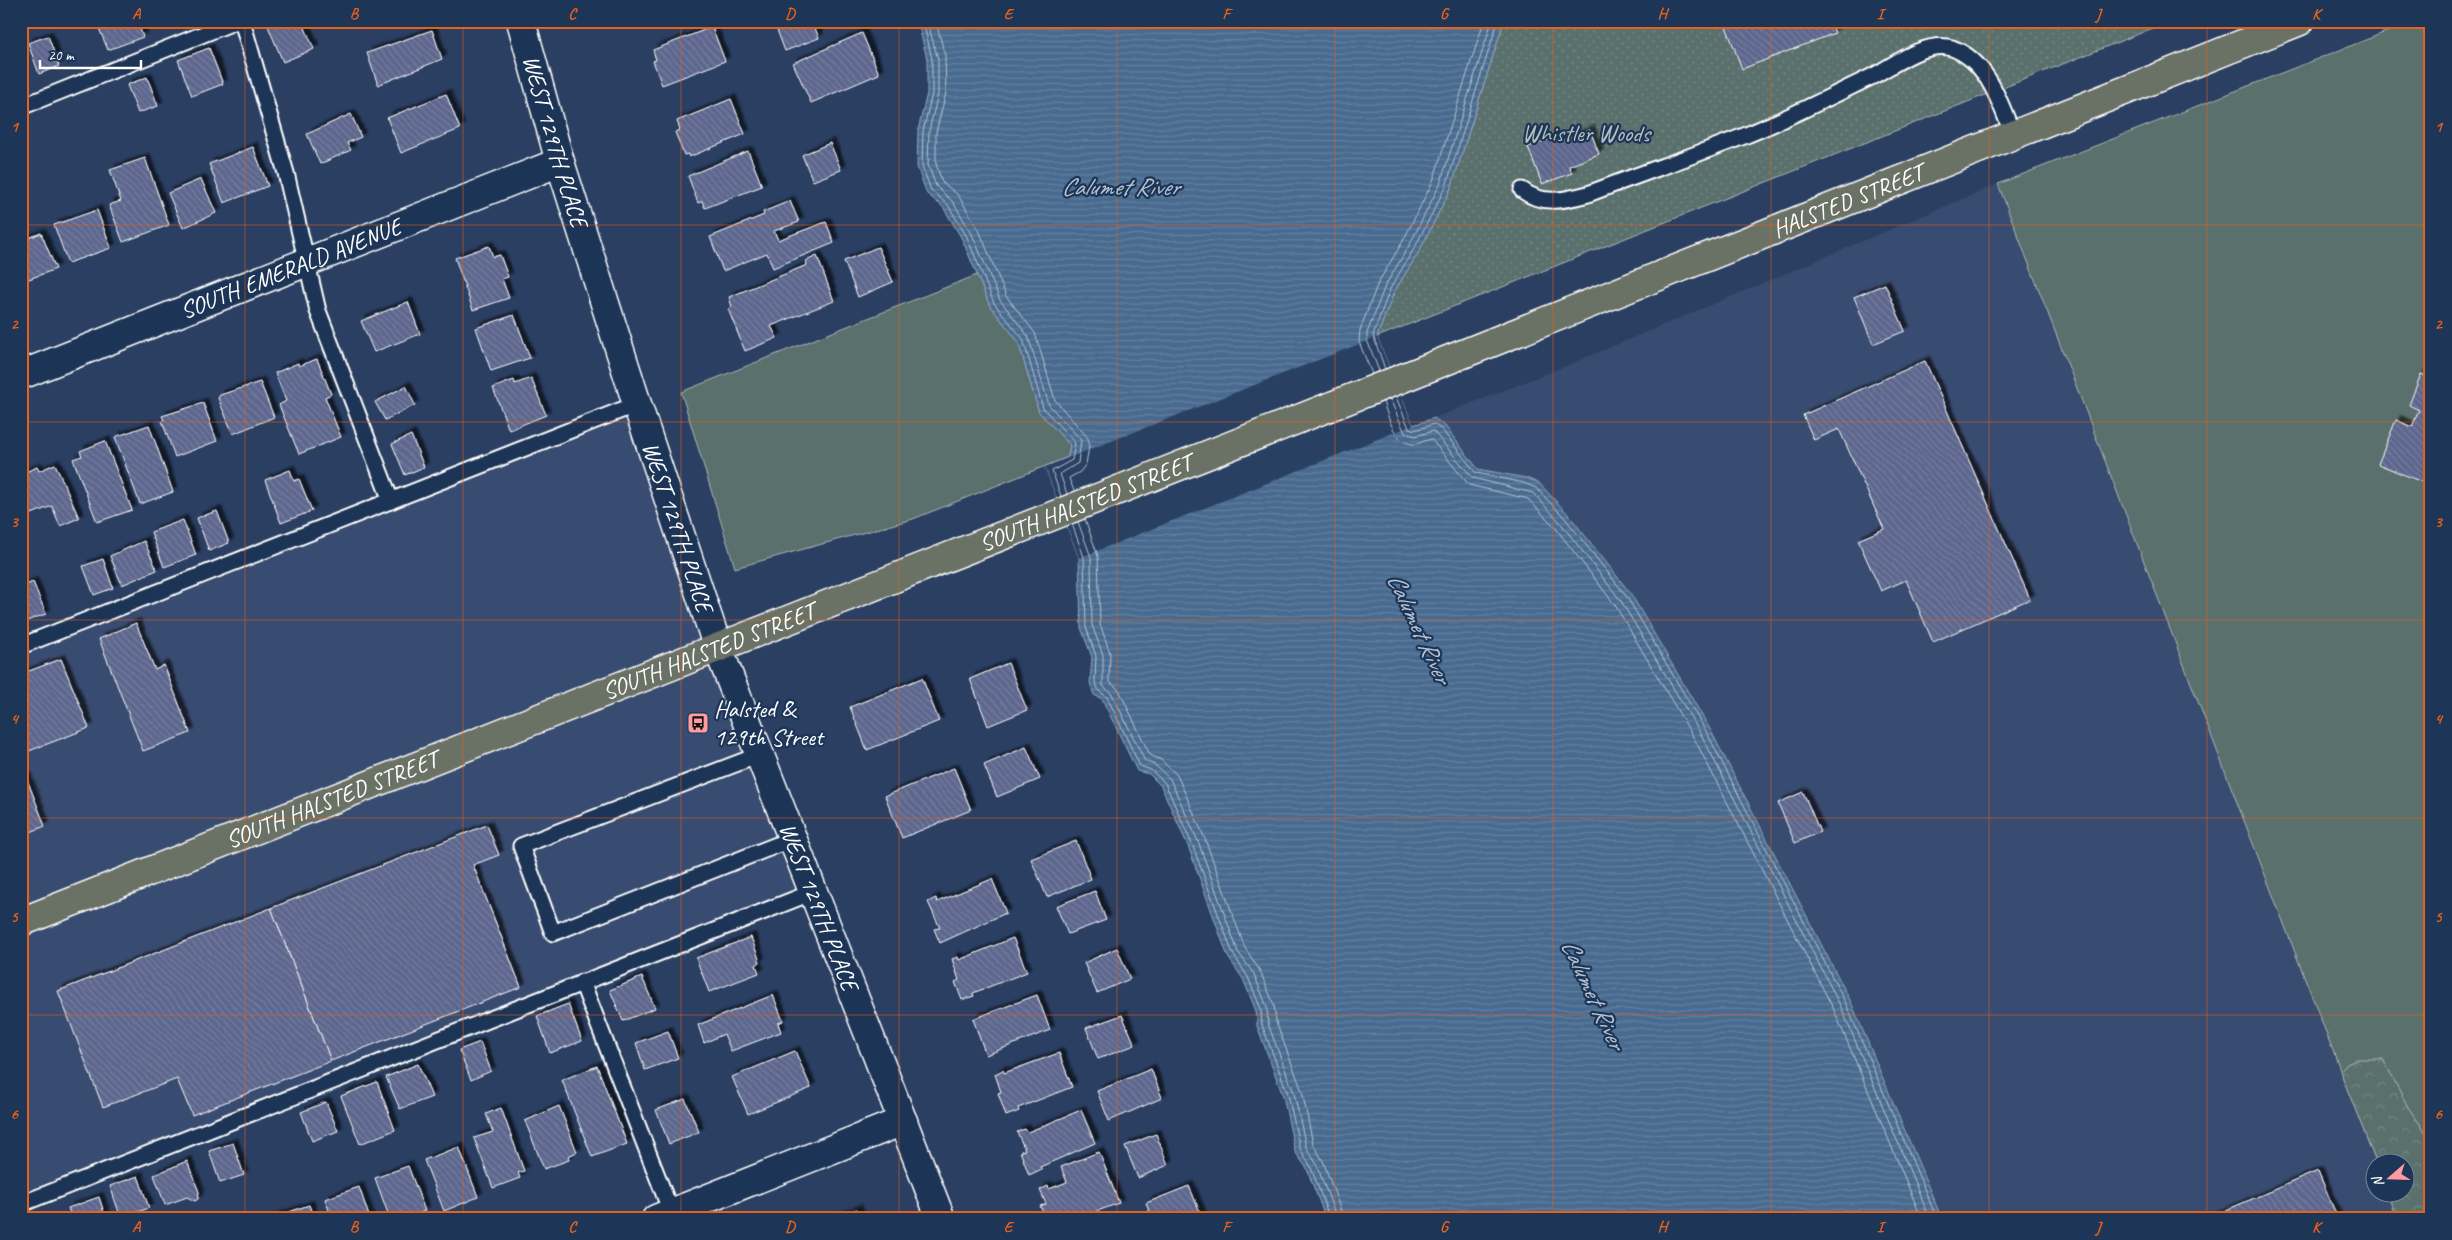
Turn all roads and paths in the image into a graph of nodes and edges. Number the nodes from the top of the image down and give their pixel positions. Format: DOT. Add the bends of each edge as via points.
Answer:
graph roads {
  1 [pos="236,21"];
  2 [pos="242,21"];
  3 [pos="521,21"];
  4 [pos="2300,21"];
  5 [pos="21,107"];
  6 [pos="2013,135"];
  7 [pos="560,162"];
  8 [pos="1522,190"];
  9 [pos="306,262"];
  10 [pos="21,374"];
  11 [pos="1395,382"];
  12 [pos="637,404"];
  13 [pos="392,501"];
  14 [pos="21,646"];
  15 [pos="718,648"];
  16 [pos="759,755"];
  17 [pos="792,838"];
  18 [pos="813,892"];
  19 [pos="21,922"];
  20 [pos="582,982"];
  21 [pos="903,1121"];
  22 [pos="21,1204"];
  23 [pos="667,1217"];
  24 [pos="942,1219"];
  1 -- 5 [label="lane"];
  2 -- 9 [label="lane" via="286,173"];
  3 -- 7 [label="street, WEST 129TH PLACE"];
  4 -- 6 [label="main road, HALSTED STREET"];
  6 -- 8 [label="lane" via="1984,72 1952,48 1939,46 1913,55 1825,100 1746,135 1588,194 1563,201 1546,200 1532,198"];
  6 -- 11 [label="main road, HALSTED STREET"];
  7 -- 9 [label="street, SOUTH EMERALD AVENUE"];
  7 -- 12 [label="street, WEST 129TH PLACE"];
  9 -- 10 [label="street, SOUTH EMERALD AVENUE"];
  9 -- 13 [label="lane" via="318,312"];
  11 -- 15 [label="main road, SOUTH HALSTED STREET"];
  12 -- 13 [label="lane"];
  12 -- 15 [label="street, WEST 129TH PLACE"];
  13 -- 14 [label="lane"];
  15 -- 16 [label="street, WEST 129TH PLACE"];
  15 -- 19 [label="main road, SOUTH HALSTED STREET"];
  16 -- 17 [label="street, WEST 129TH PLACE"];
  16 -- 17 [label="lane" via="521,846 553,933"];
  17 -- 18 [label="street, WEST 129TH PLACE"];
  18 -- 20 [label="lane"];
  18 -- 21 [label="street, WEST 129TH PLACE"];
  20 -- 22 [label="lane"];
  20 -- 23 [label="lane"];
  21 -- 23 [label="street"];
  21 -- 24 [label="street, WEST 129TH PLACE"];
}
